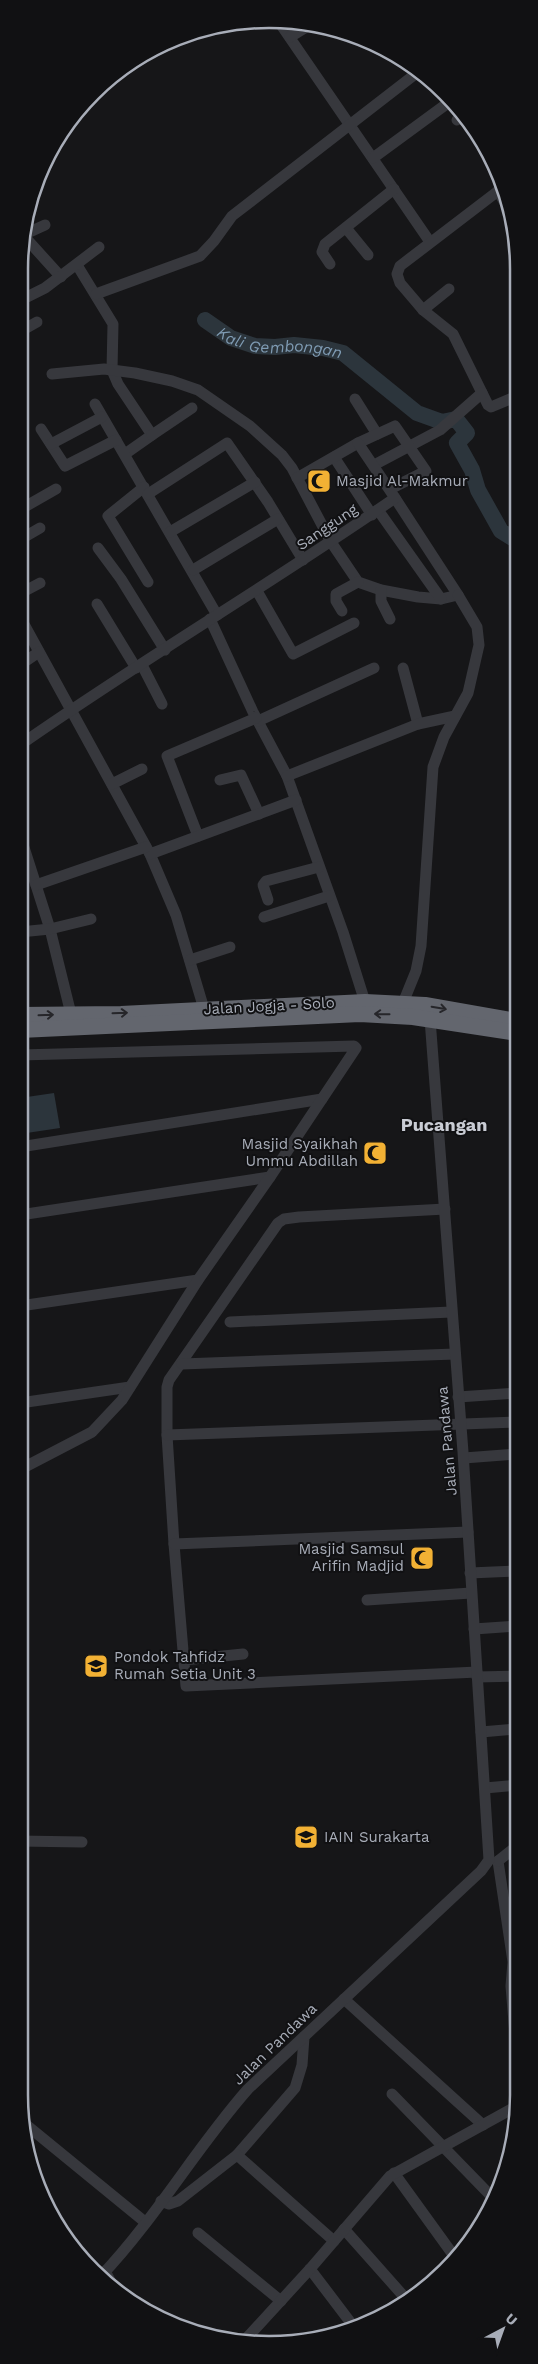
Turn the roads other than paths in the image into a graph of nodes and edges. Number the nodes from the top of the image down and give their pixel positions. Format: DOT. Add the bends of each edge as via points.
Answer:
graph roads {
  1 [pos="283,28"];
  2 [pos="301,30"];
  3 [pos="290,37"];
  4 [pos="414,75"];
  5 [pos="446,104"];
  6 [pos="350,125"];
  7 [pos="373,158"];
  8 [pos="394,189"];
  9 [pos="498,191"];
  10 [pos="45,224"];
  11 [pos="346,228"];
  12 [pos="31,230"];
  13 [pos="29,241"];
  14 [pos="430,242"];
  15 [pos="100,247"];
  16 [pos="368,255"];
  17 [pos="330,264"];
  18 [pos="77,265"];
  19 [pos="60,277"];
  20 [pos="449,289"];
  21 [pos="96,294"];
  22 [pos="27,296"];
  23 [pos="423,310"];
  24 [pos="37,322"];
  25 [pos="27,328"];
  26 [pos="112,370"];
  27 [pos="52,374"];
  28 [pos="482,393"];
  29 [pos="355,399"];
  30 [pos="510,399"];
  31 [pos="95,404"];
  32 [pos="192,408"];
  33 [pos="102,417"];
  34 [pos="41,429"];
  35 [pos="377,434"];
  36 [pos="152,436"];
  37 [pos="116,440"];
  38 [pos="358,443"];
  39 [pos="50,444"];
  40 [pos="410,445"];
  41 [pos="125,454"];
  42 [pos="334,457"];
  43 [pos="374,465"];
  44 [pos="297,478"];
  45 [pos="255,482"];
  46 [pos="56,489"];
  47 [pos="146,491"];
  48 [pos="393,494"];
  49 [pos="27,505"];
  50 [pos="375,512"];
  51 [pos="278,519"];
  52 [pos="40,528"];
  53 [pos="170,532"];
  54 [pos="27,536"];
  55 [pos="331,542"];
  56 [pos="98,548"];
  57 [pos="303,560"];
  58 [pos="193,570"];
  59 [pos="148,582"];
  60 [pos="358,582"];
  61 [pos="40,583"];
  62 [pos="27,590"];
  63 [pos="381,590"];
  64 [pos="257,591"];
  65 [pos="458,594"];
  66 [pos="441,599"];
  67 [pos="97,604"];
  68 [pos="342,611"];
  69 [pos="214,617"];
  70 [pos="390,619"];
  71 [pos="354,623"];
  72 [pos="27,630"];
  73 [pos="165,650"];
  74 [pos="39,652"];
  75 [pos="27,660"];
  76 [pos="139,667"];
  77 [pos="374,668"];
  78 [pos="403,668"];
  79 [pos="162,704"];
  80 [pos="70,710"];
  81 [pos="455,716"];
  82 [pos="257,719"];
  83 [pos="418,724"];
  84 [pos="27,740"];
  85 [pos="142,769"];
  86 [pos="287,776"];
  87 [pos="220,780"];
  88 [pos="112,784"];
  89 [pos="296,800"];
  90 [pos="259,814"];
  91 [pos="198,836"];
  92 [pos="148,850"];
  93 [pos="27,857"];
  94 [pos="319,867"];
  95 [pos="36,885"];
  96 [pos="329,896"];
  97 [pos="268,900"];
  98 [pos="264,917"];
  99 [pos="91,919"];
  100 [pos="50,929"];
  101 [pos="27,931"];
  102 [pos="230,947"];
  103 [pos="190,960"];
  104 [pos="403,1003"];
  105 [pos="363,1008"];
  106 [pos="204,1009"];
  107 [pos="27,1017"];
  108 [pos="430,1019"];
  109 [pos="510,1020"];
  110 [pos="73,1021"];
  111 [pos="27,1029"];
  112 [pos="510,1032"];
  113 [pos="27,1037"];
  114 [pos="27,1055"];
  115 [pos="322,1100"];
  116 [pos="27,1146"];
  117 [pos="270,1178"];
  118 [pos="444,1209"];
  119 [pos="27,1214"];
  120 [pos="198,1280"];
  121 [pos="27,1305"];
  122 [pos="451,1312"];
  123 [pos="230,1322"];
  124 [pos="455,1354"];
  125 [pos="182,1364"];
  126 [pos="130,1387"];
  127 [pos="510,1393"];
  128 [pos="458,1397"];
  129 [pos="27,1402"];
  130 [pos="510,1422"];
  131 [pos="460,1425"];
  132 [pos="167,1435"];
  133 [pos="510,1455"];
  134 [pos="464,1458"];
  135 [pos="27,1466"];
  136 [pos="468,1532"];
  137 [pos="174,1544"];
  138 [pos="510,1571"];
  139 [pos="470,1573"];
  140 [pos="471,1593"];
  141 [pos="367,1600"];
  142 [pos="510,1626"];
  143 [pos="474,1629"];
  144 [pos="243,1654"];
  145 [pos="184,1660"];
  146 [pos="477,1675"];
  147 [pos="510,1676"];
  148 [pos="510,1730"];
  149 [pos="481,1732"];
  150 [pos="510,1786"];
  151 [pos="485,1788"];
  152 [pos="27,1841"];
  153 [pos="82,1842"];
  154 [pos="510,1851"];
  155 [pos="494,1861"];
  156 [pos="510,1937"];
  157 [pos="344,1999"];
  158 [pos="304,2037"];
  159 [pos="392,2094"];
  160 [pos="510,2110"];
  161 [pos="483,2125"];
  162 [pos="30,2128"];
  163 [pos="445,2146"];
  164 [pos="237,2155"];
  165 [pos="394,2173"];
  166 [pos="489,2194"];
  167 [pos="161,2201"];
  168 [pos="145,2222"];
  169 [pos="344,2229"];
  170 [pos="198,2233"];
  171 [pos="334,2241"];
  172 [pos="452,2253"];
  173 [pos="310,2269"];
  174 [pos="105,2272"];
  175 [pos="403,2296"];
  176 [pos="281,2301"];
  177 [pos="351,2322"];
  178 [pos="249,2336"];
  1 -- 3 [label="street"];
  2 -- 3 [label="street"];
  3 -- 6 [label="street"];
  4 -- 6 [label="street"];
  5 -- 7 [label="street"];
  6 -- 7 [label="street"];
  6 -- 21 [label="street" via="232,216 203,254"];
  7 -- 8 [label="street"];
  8 -- 11 [label="street"];
  8 -- 14 [label="street"];
  9 -- 14 [label="street"];
  10 -- 12 [label="street"];
  11 -- 16 [label="street"];
  11 -- 17 [label="street" via="322,248"];
  13 -- 19 [label="street"];
  14 -- 23 [label="street" via="397,271 400,284"];
  15 -- 18 [label="street"];
  18 -- 19 [label="street"];
  18 -- 21 [label="street"];
  19 -- 22 [label="street"];
  20 -- 23 [label="street"];
  21 -- 26 [label="street" via="114,328"];
  23 -- 28 [label="street" via="453,334"];
  24 -- 25 [label="street"];
  26 -- 27 [label="street"];
  26 -- 36 [label="street"];
  26 -- 44 [label="street" via="135,372 198,390 263,436 282,455"];
  28 -- 30 [label="street" via="490,407"];
  28 -- 40 [label="street" via="440,430"];
  29 -- 35 [label="street"];
  31 -- 33 [label="street"];
  32 -- 36 [label="street"];
  33 -- 37 [label="street"];
  33 -- 39 [label="street"];
  34 -- 39 [label="street"];
  35 -- 38 [label="street"];
  35 -- 40 [label="street" via="396,426"];
  36 -- 41 [label="street"];
  37 -- 39 [label="street" via="66,466"];
  37 -- 41 [label="street"];
  38 -- 42 [label="street"];
  38 -- 43 [label="street"];
  40 -- 43 [label="street"];
  40 -- 48 [label="street, Sanggung" via="426,472"];
  41 -- 47 [label="street"];
  42 -- 44 [label="street"];
  42 -- 50 [label="street"];
  43 -- 48 [label="street"];
  44 -- 55 [label="street"];
  45 -- 47 [label="street" via="227,443"];
  45 -- 51 [label="street"];
  45 -- 53 [label="street"];
  46 -- 49 [label="street"];
  47 -- 53 [label="street"];
  47 -- 59 [label="street" via="108,516"];
  48 -- 50 [label="street, Sanggung"];
  48 -- 65 [label="street"];
  50 -- 55 [label="street, Sanggung"];
  50 -- 66 [label="street"];
  51 -- 57 [label="street"];
  51 -- 58 [label="street"];
  52 -- 54 [label="street"];
  53 -- 58 [label="street"];
  55 -- 57 [label="street, Sanggung"];
  55 -- 60 [label="street"];
  56 -- 73 [label="street"];
  57 -- 64 [label="street, Sanggung"];
  58 -- 69 [label="street"];
  60 -- 63 [label="street"];
  60 -- 68 [label="street" via="336,594"];
  61 -- 62 [label="street"];
  63 -- 66 [label="street"];
  63 -- 70 [label="street" via="381,602"];
  64 -- 69 [label="street, Sanggung"];
  64 -- 71 [label="street" via="293,654"];
  65 -- 66 [label="street"];
  65 -- 81 [label="street" via="477,627 480,646 468,693"];
  67 -- 76 [label="street"];
  69 -- 73 [label="street, Sanggung"];
  69 -- 82 [label="street"];
  72 -- 74 [label="street"];
  73 -- 76 [label="street, Sanggung"];
  74 -- 75 [label="street"];
  74 -- 80 [label="street"];
  76 -- 79 [label="street"];
  76 -- 80 [label="street, Sanggung"];
  77 -- 82 [label="street"];
  78 -- 83 [label="street"];
  80 -- 84 [label="street, Sanggung"];
  80 -- 88 [label="street"];
  81 -- 83 [label="street"];
  81 -- 104 [label="street" via="433,767 422,946"];
  82 -- 86 [label="street"];
  82 -- 91 [label="street" via="167,756"];
  83 -- 86 [label="street"];
  85 -- 88 [label="street"];
  86 -- 89 [label="street"];
  87 -- 90 [label="street" via="242,776"];
  88 -- 92 [label="street"];
  89 -- 90 [label="street"];
  89 -- 94 [label="street"];
  90 -- 91 [label="street"];
  91 -- 92 [label="street"];
  92 -- 95 [label="street"];
  92 -- 103 [label="street" via="166,889"];
  93 -- 95 [label="street"];
  94 -- 96 [label="street"];
  94 -- 97 [label="street" via="266,881 263,885"];
  95 -- 100 [label="street"];
  96 -- 98 [label="street"];
  96 -- 105 [label="street"];
  99 -- 100 [label="street"];
  100 -- 101 [label="street"];
  100 -- 110 [label="street"];
  102 -- 103 [label="street"];
  103 -- 106 [label="street"];
  104 -- 105 [label="highway, Jalan Jogja - Solo"];
  104 -- 109 [label="highway, Jalan Jogja - Solo, one-way"];
  105 -- 106 [label="highway, Jalan Jogja - Solo"];
  108 -- 105 [label="highway, Jalan Jogja - Solo, one-way"];
  105 -- 110 [label="highway, Jalan Jogja - Solo"];
  105 -- 113 [label="street" via="349,1020 337,1022"];
  110 -- 106 [label="highway, Jalan Jogja - Solo, one-way" via="121,1014"];
  107 -- 110 [label="highway, Jalan Jogja - Solo, one-way"];
  108 -- 112 [label="highway, Jalan Jogja - Solo"];
  108 -- 118 [label="street, Jalan Pandawa"];
  110 -- 111 [label="highway, Jalan Jogja - Solo"];
  114 -- 115 [label="street" via="354,1046 355,1051"];
  115 -- 116 [label="street"];
  115 -- 117 [label="street"];
  117 -- 119 [label="street"];
  117 -- 120 [label="street"];
  118 -- 122 [label="street, Jalan Pandawa"];
  118 -- 125 [label="street" via="281,1221"];
  120 -- 121 [label="street"];
  120 -- 126 [label="street"];
  122 -- 123 [label="street"];
  122 -- 124 [label="street, Jalan Pandawa"];
  124 -- 125 [label="street"];
  124 -- 128 [label="street, Jalan Pandawa"];
  125 -- 132 [label="street" via="167,1388"];
  126 -- 129 [label="street"];
  126 -- 135 [label="street" via="92,1432"];
  127 -- 128 [label="street"];
  128 -- 131 [label="street, Jalan Pandawa"];
  130 -- 131 [label="street"];
  131 -- 132 [label="street"];
  131 -- 134 [label="street, Jalan Pandawa"];
  132 -- 137 [label="street"];
  133 -- 134 [label="street"];
  134 -- 136 [label="street, Jalan Pandawa"];
  136 -- 137 [label="street"];
  136 -- 139 [label="street, Jalan Pandawa"];
  137 -- 145 [label="street"];
  138 -- 139 [label="street"];
  139 -- 140 [label="street, Jalan Pandawa"];
  140 -- 141 [label="street"];
  140 -- 143 [label="street, Jalan Pandawa"];
  142 -- 143 [label="street"];
  143 -- 146 [label="street, Jalan Pandawa"];
  144 -- 145 [label="street"];
  145 -- 146 [label="street" via="186,1686"];
  146 -- 147 [label="street"];
  146 -- 149 [label="street, Jalan Pandawa"];
  148 -- 149 [label="street"];
  149 -- 151 [label="street, Jalan Pandawa"];
  150 -- 151 [label="street"];
  151 -- 155 [label="street, Jalan Pandawa"];
  152 -- 153 [label="street"];
  154 -- 155 [label="street"];
  155 -- 156 [label="street"];
  155 -- 157 [label="street, Jalan Pandawa"];
  157 -- 158 [label="street, Jalan Pandawa"];
  157 -- 161 [label="street"];
  158 -- 164 [label="street" via="302,2065 295,2088"];
  158 -- 167 [label="street, Jalan Pandawa" via="240,2099"];
  159 -- 163 [label="street"];
  160 -- 161 [label="street"];
  161 -- 163 [label="street"];
  162 -- 168 [label="street"];
  163 -- 165 [label="street"];
  163 -- 166 [label="street"];
  164 -- 167 [label="street" via="178,2201 169,2204"];
  164 -- 171 [label="street"];
  165 -- 169 [label="street"];
  165 -- 172 [label="street"];
  167 -- 168 [label="street, Jalan Pandawa"];
  168 -- 174 [label="street, Jalan Pandawa"];
  169 -- 171 [label="street"];
  169 -- 175 [label="street"];
  170 -- 176 [label="street"];
  171 -- 173 [label="street"];
  173 -- 176 [label="street"];
  173 -- 177 [label="street"];
  176 -- 178 [label="street"];
}
